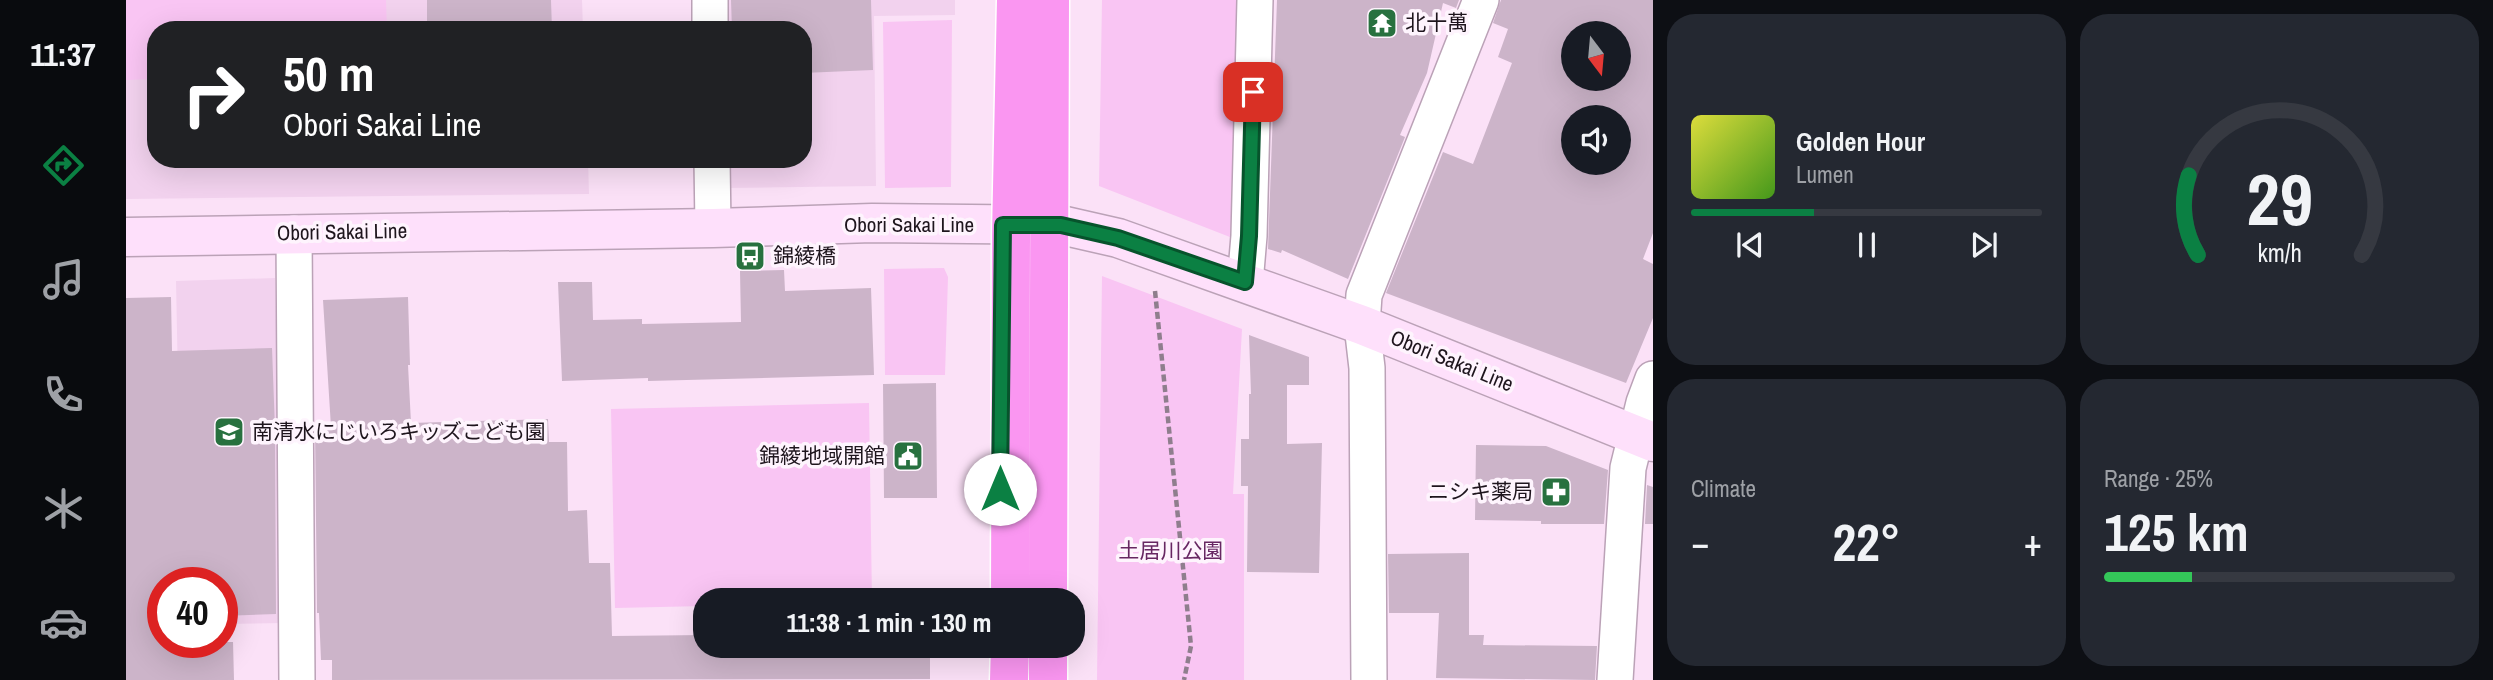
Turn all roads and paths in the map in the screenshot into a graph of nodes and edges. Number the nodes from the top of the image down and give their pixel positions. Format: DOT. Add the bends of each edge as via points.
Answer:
graph roads {
  1 [pos="710,0"];
  2 [pos="1006,0"];
  3 [pos="1016,0"];
  4 [pos="1049,0"];
  5 [pos="1061,0"];
  6 [pos="1255,0"];
  7 [pos="1481,0"];
  8 [pos="710,21"];
  9 [pos="712,168"];
  10 [pos="1003,225"];
  11 [pos="1061,225"];
  12 [pos="713,228"];
  13 [pos="294,233"];
  14 [pos="126,237"];
  15 [pos="1245,282"];
  16 [pos="1154,285"];
  17 [pos="1362,325"];
  18 [pos="1653,379"];
  19 [pos="1644,438"];
  20 [pos="999,588"];
  21 [pos="1010,588"];
  22 [pos="1048,588"];
  23 [pos="1058,588"];
  24 [pos="999,658"];
  25 [pos="1010,658"];
  26 [pos="1048,658"];
  27 [pos="1057,658"];
  28 [pos="297,680"];
  29 [pos="999,680"];
  30 [pos="1010,680"];
  31 [pos="1048,680"];
  32 [pos="1057,680"];
  33 [pos="1184,680"];
  34 [pos="1369,680"];
  35 [pos="1615,680"];
  1 -- 8 [label="street"];
  2 -- 10 [label="main road"];
  3 -- 21 [label="highway, bridge"];
  4 -- 22 [label="highway, bridge"];
  5 -- 11 [label="main road"];
  6 -- 15 [label="street"];
  7 -- 17 [label="street" via="1364,295"];
  9 -- 12 [label="street"];
  10 -- 11 [label="main road, Obori Sakai Line"];
  10 -- 12 [label="main road, Obori Sakai Line"];
  10 -- 20 [label="main road"];
  11 -- 15 [label="main road, Obori Sakai Line" via="1118,238"];
  11 -- 23 [label="main road"];
  12 -- 13 [label="main road, Obori Sakai Line"];
  13 -- 14 [label="main road, Obori Sakai Line"];
  13 -- 28 [label="street"];
  15 -- 17 [label="main road, Obori Sakai Line"];
  16 -- 33 [label="path" via="1191,646"];
  17 -- 19 [label="main road, Obori Sakai Line"];
  17 -- 34 [label="street" via="1367,368"];
  18 -- 19 [label="street"];
  19 -- 35 [label="street" via="1628,468"];
  24 -- 29 [label="main road"];
  25 -- 30 [label="highway"];
  26 -- 31 [label="highway"];
  27 -- 32 [label="main road"];
}
